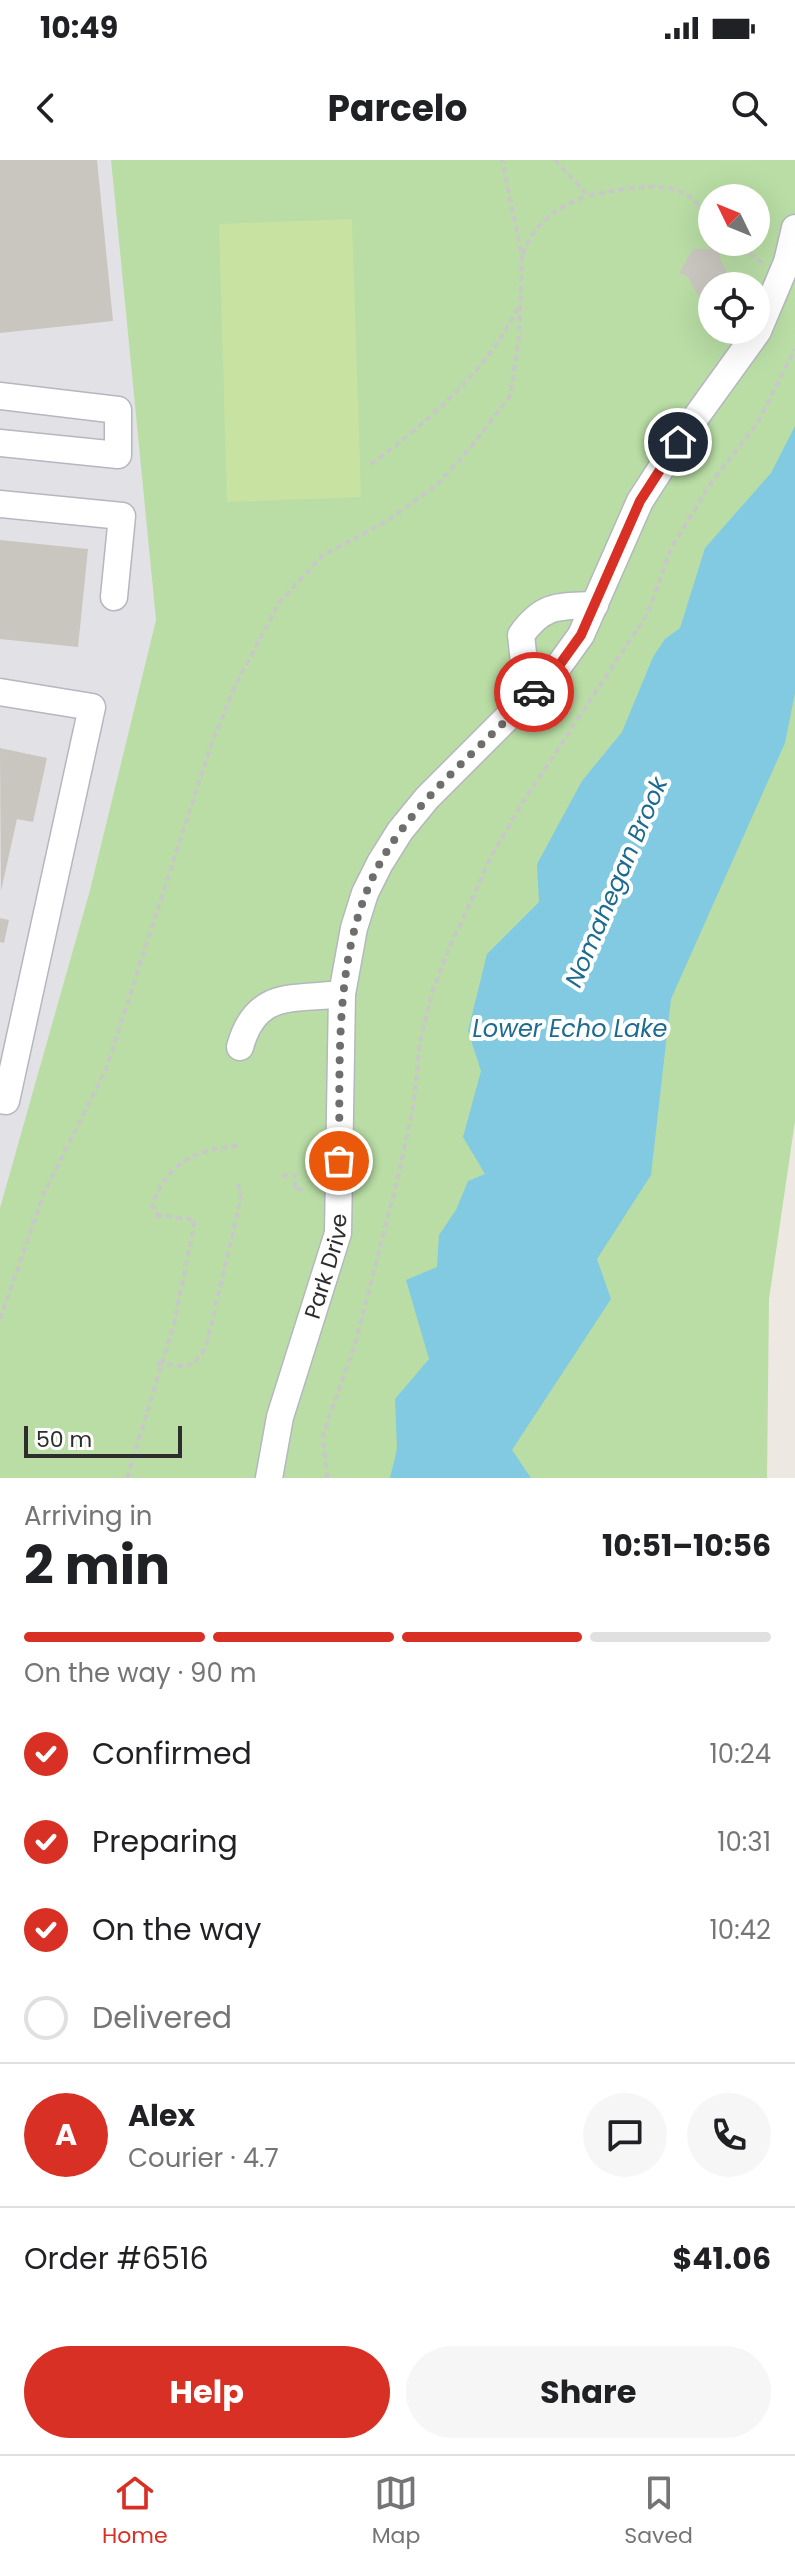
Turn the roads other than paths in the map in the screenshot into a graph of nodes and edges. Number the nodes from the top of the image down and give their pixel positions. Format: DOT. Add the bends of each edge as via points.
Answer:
graph roads {
  1 [pos="795,228"];
  2 [pos="0,396"];
  3 [pos="0,443"];
  4 [pos="0,504"];
  5 [pos="114,597"];
  6 [pos="595,605"];
  7 [pos="0,692"];
  8 [pos="528,699"];
  9 [pos="342,994"];
  10 [pos="240,1047"];
  11 [pos="0,1100"];
  12 [pos="269,1478"];
  1 -- 6 [label="street, Park Drive" via="758,331 640,501"];
  2 -- 3 [label="street" via="118,410 118,455"];
  4 -- 5 [label="street" via="122,516"];
  6 -- 8 [label="street, Park Drive" via="581,635"];
  6 -- 8 [label="street" via="556,606 533,617 521,635"];
  7 -- 11 [label="street" via="92,707 6,1101"];
  8 -- 9 [label="street, Park Drive" via="400,831 365,893"];
  9 -- 10 [label="street" via="264,1005 253,1015"];
  9 -- 12 [label="street, Park Drive" via="338,1233 280,1417"];
}
